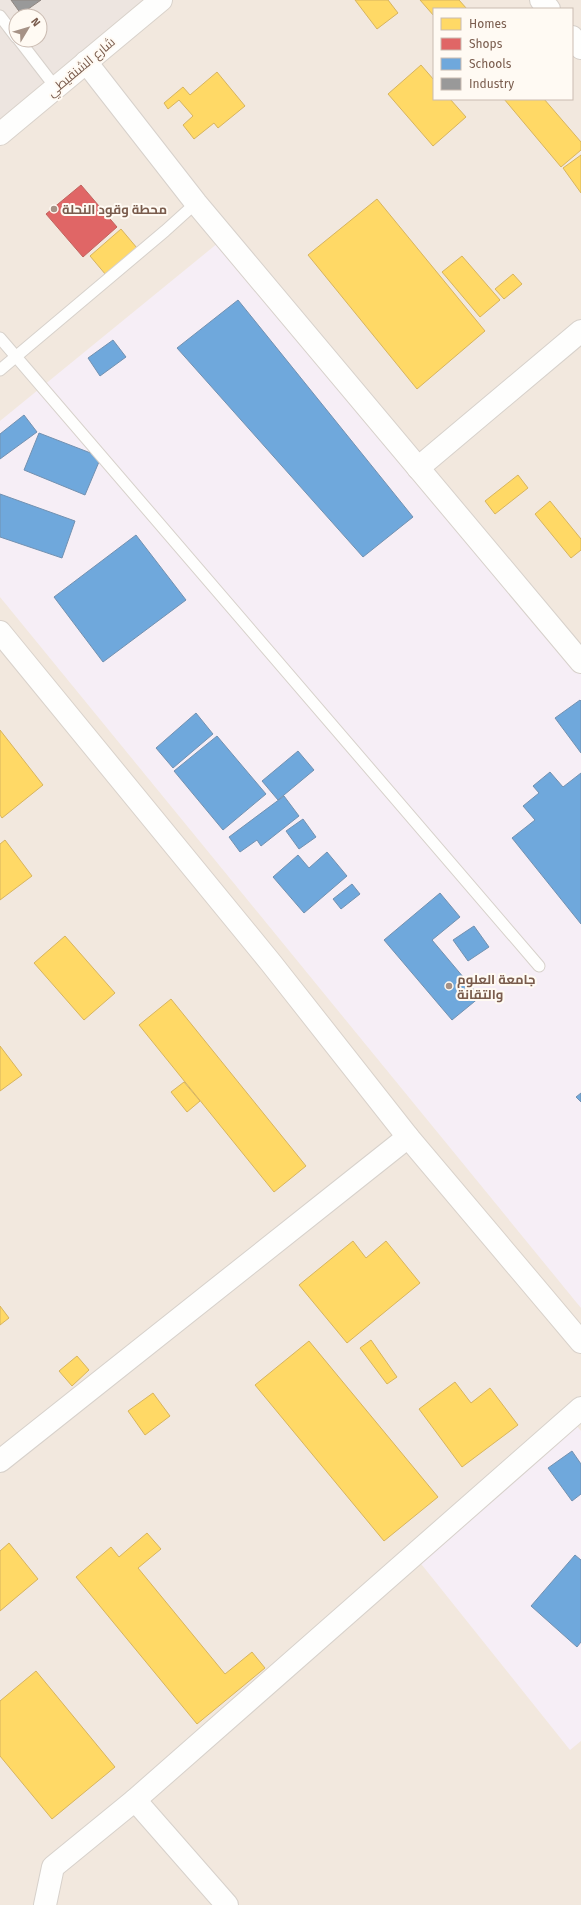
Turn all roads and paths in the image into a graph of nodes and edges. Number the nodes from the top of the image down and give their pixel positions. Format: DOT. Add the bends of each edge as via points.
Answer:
graph roads {
  1 [pos="162,0"];
  2 [pos="541,0"];
  3 [pos="547,8"];
  4 [pos="0,16"];
  5 [pos="8,26"];
  6 [pos="573,39"];
  7 [pos="25,48"];
  8 [pos="581,48"];
  9 [pos="86,62"];
  10 [pos="56,88"];
  11 [pos="0,134"];
  12 [pos="196,203"];
  13 [pos="581,331"];
  14 [pos="0,338"];
  15 [pos="16,357"];
  16 [pos="0,370"];
  17 [pos="418,468"];
  18 [pos="0,632"];
  19 [pos="581,662"];
  20 [pos="539,966"];
  21 [pos="408,1137"];
  22 [pos="581,1342"];
  23 [pos="581,1408"];
  24 [pos="0,1461"];
  25 [pos="135,1800"];
  26 [pos="45,1905"];
  27 [pos="227,1905"];
  1 -- 9 [label="street, شارع الشنقيطي"];
  2 -- 3 [label="street"];
  4 -- 5 [label="lane"];
  6 -- 8 [label="street"];
  7 -- 10 [label="lane"];
  9 -- 10 [label="street, شارع الشنقيطي"];
  9 -- 12 [label="street"];
  10 -- 11 [label="street, شارع الشنقيطي"];
  12 -- 15 [label="lane"];
  12 -- 17 [label="street"];
  13 -- 17 [label="street"];
  14 -- 15 [label="lane"];
  15 -- 16 [label="lane"];
  15 -- 20 [label="lane"];
  17 -- 19 [label="street"];
  18 -- 21 [label="street" via="271,963"];
  21 -- 22 [label="street"];
  21 -- 24 [label="street"];
  23 -- 25 [label="street"];
  25 -- 26 [label="street" via="53,1867"];
  25 -- 27 [label="street"];
}
